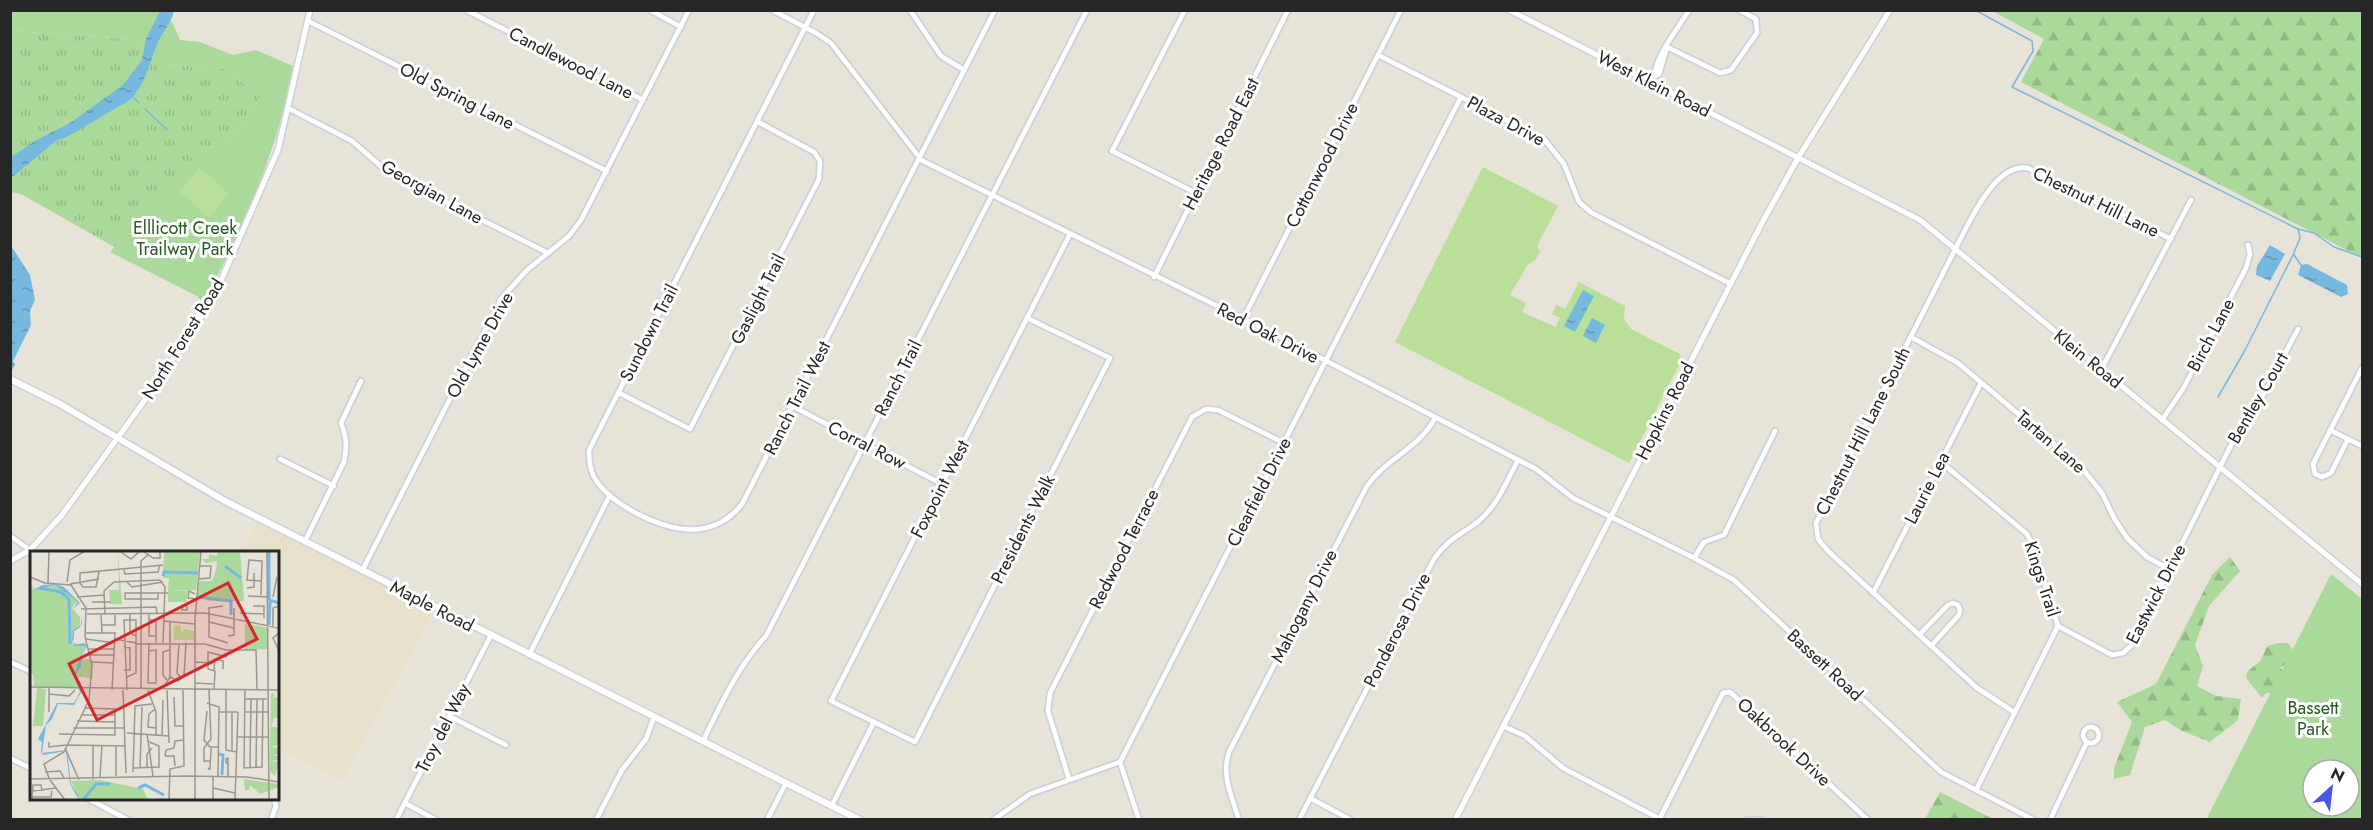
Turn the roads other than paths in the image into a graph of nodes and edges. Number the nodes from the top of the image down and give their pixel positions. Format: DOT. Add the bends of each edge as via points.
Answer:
graph roads {
  1 [pos="310,10"];
  2 [pos="466,10"];
  3 [pos="650,10"];
  4 [pos="689,10"];
  5 [pos="772,10"];
  6 [pos="814,10"];
  7 [pos="910,10"];
  8 [pos="995,10"];
  9 [pos="1087,10"];
  10 [pos="1185,10"];
  11 [pos="1288,10"];
  12 [pos="1401,10"];
  13 [pos="1509,10"];
  14 [pos="1689,10"];
  15 [pos="1739,10"];
  16 [pos="1890,10"];
  17 [pos="308,21"];
  18 [pos="681,27"];
  19 [pos="806,27"];
  20 [pos="1667,47"];
  21 [pos="1378,55"];
  22 [pos="964,70"];
  23 [pos="1652,82"];
  24 [pos="1461,97"];
  25 [pos="643,100"];
  26 [pos="288,108"];
  27 [pos="758,122"];
  28 [pos="919,158"];
  29 [pos="1798,158"];
  30 [pos="607,171"];
  31 [pos="1196,193"];
  32 [pos="992,195"];
  33 [pos="2191,200"];
  34 [pos="1070,234"];
  35 [pos="2171,239"];
  36 [pos="2248,245"];
  37 [pos="1955,249"];
  38 [pos="548,254"];
  39 [pos="1154,277"];
  40 [pos="1731,284"];
  41 [pos="1027,318"];
  42 [pos="1243,319"];
  43 [pos="2298,329"];
  44 [pos="1911,337"];
  45 [pos="1325,362"];
  46 [pos="2362,368"];
  47 [pos="2101,370"];
  48 [pos="12,380"];
  49 [pos="361,381"];
  50 [pos="1981,383"];
  51 [pos="619,393"];
  52 [pos="792,406"];
  53 [pos="1435,418"];
  54 [pos="2162,420"];
  55 [pos="1775,430"];
  56 [pos="2330,430"];
  57 [pos="118,438"];
  58 [pos="2348,439"];
  59 [pos="1284,443"];
  60 [pos="864,444"];
  61 [pos="2362,446"];
  62 [pos="280,459"];
  63 [pos="1518,460"];
  64 [pos="1941,462"];
  65 [pos="2219,467"];
  66 [pos="942,484"];
  67 [pos="334,486"];
  68 [pos="610,495"];
  69 [pos="1610,516"];
  70 [pos="10,536"];
  71 [pos="305,541"];
  72 [pos="30,550"];
  73 [pos="1694,558"];
  74 [pos="10,561"];
  75 [pos="2169,569"];
  76 [pos="362,571"];
  77 [pos="2362,584"];
  78 [pos="1873,593"];
  79 [pos="2058,626"];
  80 [pos="1919,635"];
  81 [pos="491,636"];
  82 [pos="1931,646"];
  83 [pos="529,655"];
  84 [pos="10,662"];
  85 [pos="30,671"];
  86 [pos="2014,712"];
  87 [pos="449,716"];
  88 [pos="654,717"];
  89 [pos="874,722"];
  90 [pos="1503,726"];
  91 [pos="703,741"];
  92 [pos="2087,742"];
  93 [pos="506,745"];
  94 [pos="10,758"];
  95 [pos="1120,762"];
  96 [pos="30,768"];
  97 [pos="1069,779"];
  98 [pos="786,783"];
  99 [pos="1976,790"];
  100 [pos="1310,798"];
  101 [pos="91,800"];
  102 [pos="274,800"];
  103 [pos="405,803"];
  104 [pos="832,806"];
  105 [pos="128,819"];
  106 [pos="271,819"];
  107 [pos="396,819"];
  108 [pos="436,819"];
  109 [pos="596,819"];
  110 [pos="766,819"];
  111 [pos="860,819"];
  112 [pos="993,819"];
  113 [pos="1138,819"];
  114 [pos="1239,819"];
  115 [pos="1299,819"];
  116 [pos="1351,819"];
  117 [pos="1455,819"];
  118 [pos="1660,819"];
  119 [pos="1748,819"];
  120 [pos="1760,819"];
  121 [pos="1868,819"];
  122 [pos="2034,819"];
  123 [pos="2050,819"];
  1 -- 17 [label="street, North Forest Road"];
  2 -- 25 [label="street, Candlewood Lane"];
  3 -- 18 [label="street"];
  4 -- 18 [label="street, Old Lyme Drive"];
  5 -- 19 [label="street, Red Oak Drive"];
  6 -- 19 [label="street, Sundown Trail"];
  7 -- 22 [label="street" via="941,56"];
  8 -- 22 [label="street, Ranch Trail West"];
  9 -- 32 [label="street, Ranch Trail"];
  10 -- 31 [label="street" via="1112,151"];
  11 -- 31 [label="street, Heritage Road East"];
  12 -- 21 [label="street, Cottonwood Drive"];
  13 -- 23 [label="street, West Klein Road"];
  14 -- 20 [label="street"];
  15 -- 20 [label="street" via="1756,19 1756,33 1731,70 1720,73"];
  16 -- 29 [label="street, Hopkins Road"];
  17 -- 26 [label="street, North Forest Road"];
  17 -- 30 [label="street, Old Spring Lane"];
  18 -- 25 [label="street, Old Lyme Drive"];
  19 -- 27 [label="street, Sundown Trail"];
  19 -- 28 [label="street, Red Oak Drive" via="840,53"];
  20 -- 23 [label="street"];
  21 -- 24 [label="street, Plaza Drive"];
  21 -- 42 [label="street, Cottonwood Drive"];
  22 -- 28 [label="street, Ranch Trail West"];
  23 -- 29 [label="street, West Klein Road"];
  24 -- 40 [label="street, Plaza Drive" via="1544,139 1564,164 1579,202 1592,213"];
  24 -- 45 [label="street, Clearfield Drive"];
  25 -- 30 [label="street, Old Lyme Drive"];
  26 -- 38 [label="street, Georgian Lane" via="352,141 390,174"];
  26 -- 57 [label="street, North Forest Road" via="278,150 213,299"];
  27 -- 51 [label="street, Sundown Trail"];
  27 -- 51 [label="street, Gaslight Trail" via="817,156 821,167 819,179 804,209 690,429"];
  28 -- 32 [label="street, Red Oak Drive"];
  28 -- 52 [label="street, Ranch Trail West"];
  29 -- 37 [label="street, Klein Road" via="1920,220"];
  29 -- 40 [label="street, Hopkins Road"];
  30 -- 38 [label="street, Old Lyme Drive" via="575,230"];
  31 -- 39 [label="street, Heritage Road East"];
  32 -- 34 [label="street, Red Oak Drive"];
  32 -- 60 [label="street, Ranch Trail"];
  33 -- 35 [label="street"];
  34 -- 39 [label="street, Red Oak Drive"];
  34 -- 41 [label="street, Foxpoint West"];
  35 -- 37 [label="street, Chestnut Hill Lane" via="2019,167 2002,176 1988,193"];
  35 -- 47 [label="street"];
  36 -- 54 [label="street, Birch Lane" via="2246,268 2183,389"];
  37 -- 44 [label="street, Chestnut Hill Lane South"];
  37 -- 47 [label="street, Klein Road"];
  38 -- 76 [label="street, Old Lyme Drive" via="501,299"];
  39 -- 42 [label="street, Red Oak Drive"];
  40 -- 69 [label="street, Hopkins Road"];
  41 -- 66 [label="street, Foxpoint West"];
  41 -- 89 [label="street, Presidents Walk" via="1110,358 915,742"];
  42 -- 45 [label="street, Red Oak Drive"];
  43 -- 65 [label="street, Bentley Court"];
  44 -- 50 [label="street, Tartan Lane" via="1947,356"];
  44 -- 78 [label="street, Chestnut Hill Lane South" via="1815,529 1820,543"];
  45 -- 53 [label="street, Red Oak Drive"];
  45 -- 59 [label="street, Clearfield Drive"];
  46 -- 56 [label="street"];
  47 -- 54 [label="street, Klein Road"];
  48 -- 57 [label="main road, Maple Road"];
  49 -- 67 [label="street" via="341,423 347,448"];
  50 -- 64 [label="street, Laurie Lea"];
  50 -- 75 [label="street, Tartan Lane" via="2081,466 2102,493 2127,538 2147,557"];
  51 -- 68 [label="street, Sundown Trail" via="590,450 594,478"];
  52 -- 60 [label="street, Corral Row"];
  52 -- 68 [label="street, Ranch Trail West" via="742,504 724,521 700,529 673,528"];
  53 -- 63 [label="street, Red Oak Drive"];
  53 -- 114 [label="street, Mahogany Drive" via="1419,441 1379,471 1367,486 1229,752 1227,779"];
  54 -- 65 [label="street, Klein Road"];
  55 -- 73 [label="street" via="1724,535 1704,542"];
  56 -- 58 [label="street"];
  56 -- 58 [label="street" via="2313,464 2319,476 2331,473"];
  57 -- 71 [label="main road, Maple Road" via="225,501"];
  57 -- 72 [label="street, North Forest Road" via="62,515"];
  58 -- 61 [label="street"];
  59 -- 95 [label="street, Clearfield Drive"];
  59 -- 97 [label="street, Redwood Terrace" via="1218,410 1206,409 1192,417 1050,693 1048,711"];
  60 -- 66 [label="street, Corral Row"];
  60 -- 91 [label="street, Ranch Trail" via="766,636 737,674"];
  62 -- 67 [label="street"];
  63 -- 69 [label="street, Red Oak Drive" via="1573,498"];
  63 -- 100 [label="street, Ponderosa Drive" via="1491,508 1454,537 1434,559"];
  64 -- 78 [label="street, Laurie Lea"];
  64 -- 79 [label="street, Kings Trail" via="2026,534"];
  65 -- 75 [label="street, Eastwick Drive"];
  65 -- 77 [label="street, Klein Road"];
  66 -- 89 [label="street, Foxpoint West" via="831,701"];
  67 -- 71 [label="street"];
  68 -- 83 [label="street"];
  69 -- 73 [label="street, Bassett Road"];
  69 -- 90 [label="street, Hopkins Road"];
  70 -- 72 [label="street"];
  71 -- 76 [label="main road, Maple Road"];
  72 -- 74 [label="street, North Forest Road"];
  73 -- 99 [label="street, Bassett Road" via="1734,580 1941,772"];
  75 -- 79 [label="street, Eastwick Drive" via="2134,642 2123,653 2112,655"];
  76 -- 81 [label="main road, Maple Road"];
  78 -- 80 [label="street, Chestnut Hill Lane South"];
  79 -- 86 [label="street, Kings Trail"];
  80 -- 82 [label="street, Chestnut Hill Lane South"];
  80 -- 82 [label="street" via="1948,605 1958,605 1959,615"];
  81 -- 83 [label="main road, Maple Road"];
  81 -- 87 [label="street, Troy del Way"];
  82 -- 86 [label="street, Chestnut Hill Lane South" via="1977,688"];
  83 -- 88 [label="main road, Maple Road"];
  84 -- 85 [label="street"];
  86 -- 99 [label="street, Kings Trail"];
  87 -- 93 [label="street"];
  87 -- 103 [label="street, Troy del Way"];
  88 -- 91 [label="main road, Maple Road"];
  88 -- 109 [label="street" via="646,739 622,770"];
  89 -- 104 [label="street"];
  90 -- 117 [label="street, Hopkins Road"];
  90 -- 118 [label="street" via="1524,736 1563,768"];
  91 -- 98 [label="main road, Maple Road"];
  92 -- 123 [label="street"];
  94 -- 96 [label="street"];
  95 -- 97 [label="street"];
  95 -- 113 [label="street"];
  97 -- 112 [label="street" via="1030,794"];
  98 -- 104 [label="main road, Maple Road"];
  98 -- 110 [label="street"];
  99 -- 122 [label="street, Bassett Road"];
  100 -- 115 [label="street, Ponderosa Drive"];
  100 -- 116 [label="street"];
  101 -- 105 [label="street"];
  102 -- 106 [label="street"];
  103 -- 107 [label="street, Troy del Way"];
  103 -- 108 [label="street"];
  104 -- 111 [label="main road, Maple Road"];
  118 -- 121 [label="street, Oakbrook Drive" via="1723,693 1730,692"];
  119 -- 120 [label="street"];
}
